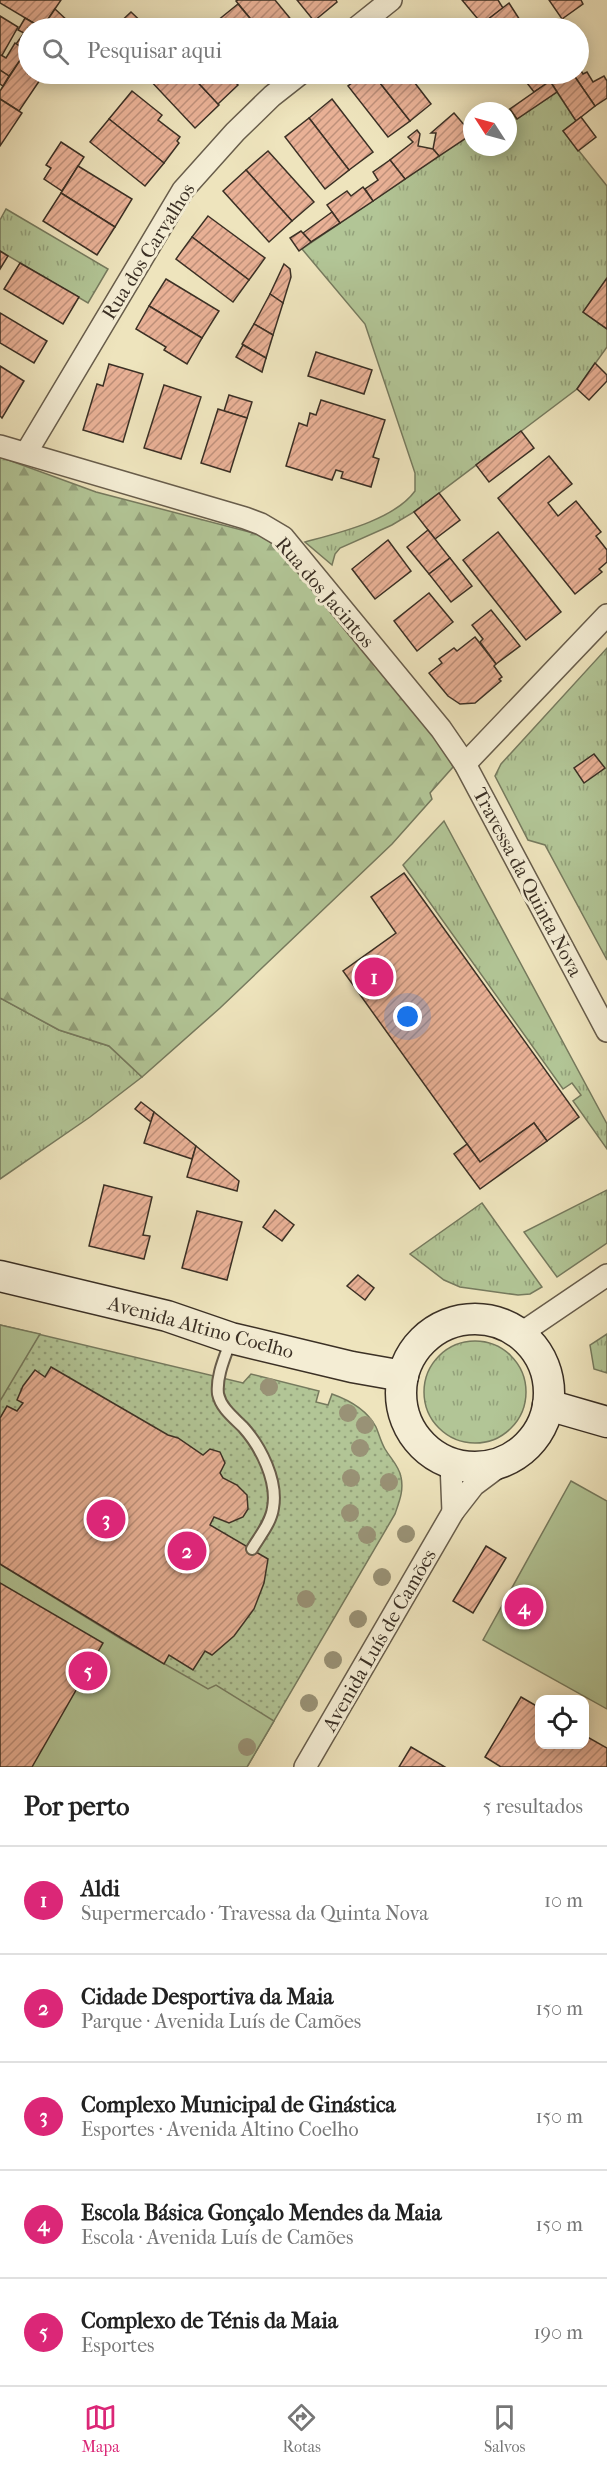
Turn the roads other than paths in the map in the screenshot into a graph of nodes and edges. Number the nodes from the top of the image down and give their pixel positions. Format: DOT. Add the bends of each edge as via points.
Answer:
graph roads {
  1 [pos="391,0"];
  2 [pos="368,18"];
  3 [pos="287,84"];
  4 [pos="0,446"];
  5 [pos="26,453"];
  6 [pos="607,615"];
  7 [pos="465,764"];
  8 [pos="607,1031"];
  9 [pos="0,1275"];
  10 [pos="607,1275"];
  11 [pos="520,1334"];
  12 [pos="231,1338"];
  13 [pos="403,1376"];
  14 [pos="548,1405"];
  15 [pos="607,1422"];
  16 [pos="509,1459"];
  17 [pos="451,1463"];
  18 [pos="453,1512"];
  19 [pos="252,1550"];
  20 [pos="305,1767"];
  1 -- 2 [label="street"];
  3 -- 5 [label="street, Rua dos Carvalhos" via="235,132 183,190"];
  4 -- 5 [label="street, Rua dos Jacintos"];
  5 -- 7 [label="street, Rua dos Jacintos" via="245,518 283,537 441,729"];
  6 -- 7 [label="street"];
  7 -- 8 [label="street, Travessa da Quinta Nova"];
  9 -- 12 [label="main road, Avenida Altino Coelho" via="167,1316"];
  10 -- 11 [label="street"];
  11 -- 13 [label="main road" via="478,1319 457,1321 432,1333 414,1352"];
  11 -- 14 [label="main road" via="546,1373"];
  12 -- 13 [label="main road, Avenida Altino Coelho"];
  12 -- 19 [label="lane" via="218,1393 222,1405 250,1436 274,1494 271,1516"];
  13 -- 17 [label="main road" via="401,1398 405,1419 431,1453"];
  14 -- 15 [label="main road"];
  14 -- 16 [label="main road" via="534,1437"];
  16 -- 17 [label="main road" via="491,1466"];
  16 -- 18 [label="street, Avenida Luís de Camões" via="474,1485"];
  17 -- 18 [label="street"];
  18 -- 20 [label="street, Avenida Luís de Camões"];
}
